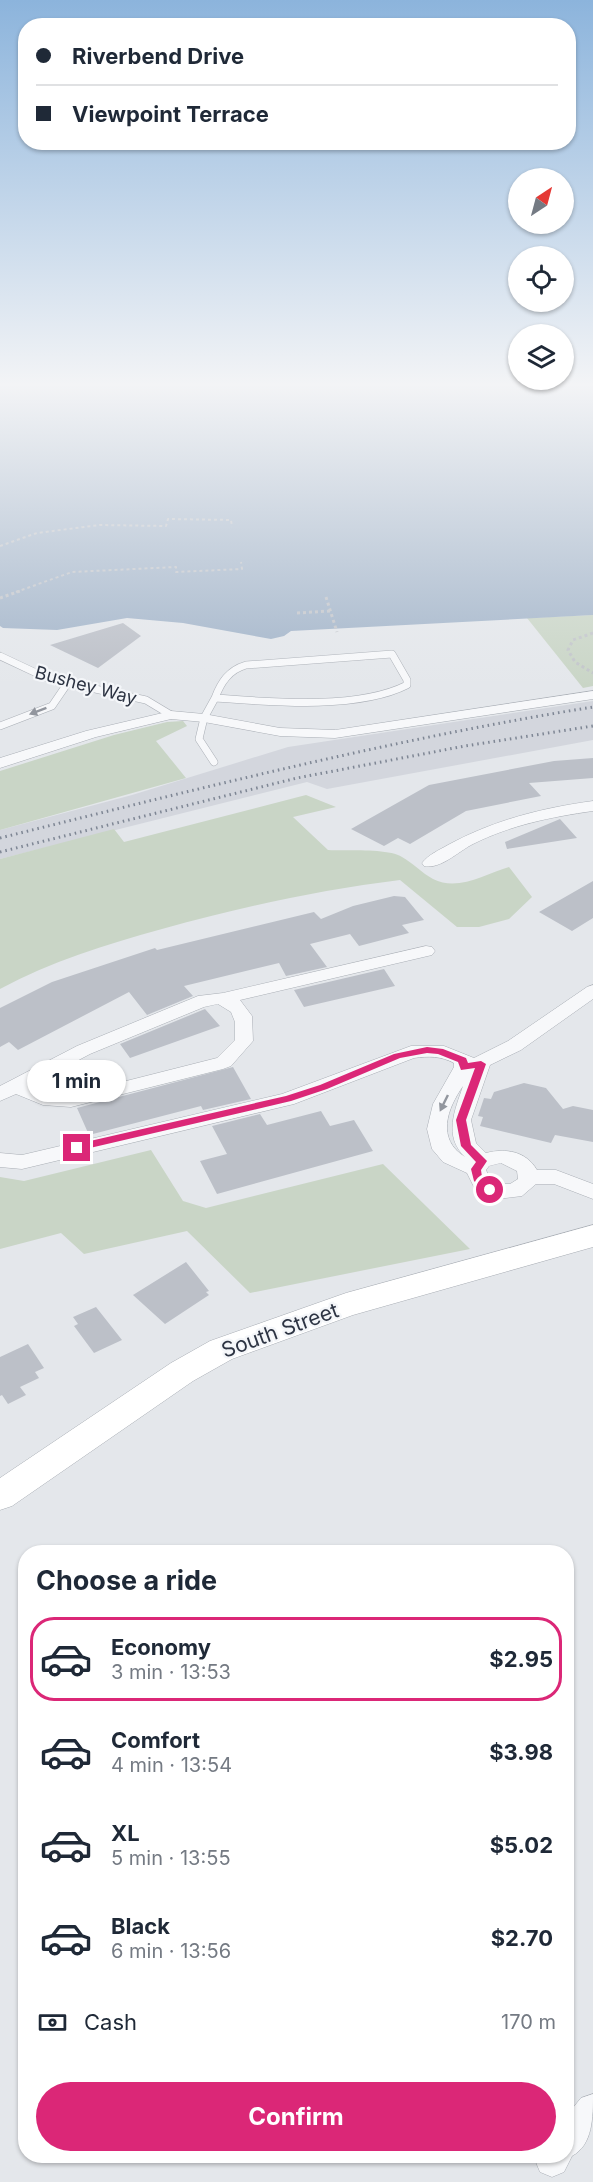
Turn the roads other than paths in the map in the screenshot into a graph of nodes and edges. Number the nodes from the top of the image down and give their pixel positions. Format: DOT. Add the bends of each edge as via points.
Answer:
graph roads {
  1 [pos="0,656"];
  2 [pos="67,684"];
  3 [pos="593,695"];
  4 [pos="215,698"];
  5 [pos="171,715"];
  6 [pos="204,718"];
  7 [pos="0,726"];
  8 [pos="214,762"];
  9 [pos="0,763"];
  10 [pos="593,806"];
  11 [pos="430,863"];
  12 [pos="426,951"];
  13 [pos="593,991"];
  14 [pos="222,999"];
  15 [pos="473,1066"];
  16 [pos="7,1090"];
  17 [pos="0,1160"];
  18 [pos="479,1165"];
  19 [pos="529,1177"];
  20 [pos="593,1192"];
  21 [pos="593,1236"];
  22 [pos="0,1496"];
  23 [pos="593,2110"];
  24 [pos="574,2133"];
  1 -- 2 [label="lane, Bushey Way"];
  2 -- 5 [label="lane, Bushey Way" via="115,691"];
  2 -- 7 [label="lane, one-way" via="52,706"];
  3 -- 6 [label="street" via="335,734 280,732"];
  4 -- 4 [label="lane" via="336,700 392,693 407,686 407,680 392,654 246,664 234,667"];
  4 -- 6 [label="lane"];
  5 -- 6 [label="street"];
  5 -- 9 [label="street"];
  6 -- 8 [label="lane" via="199,739"];
  10 -- 11 [label="street" via="543,815 478,834"];
  12 -- 14 [label="street"];
  13 -- 15 [label="street" via="500,1055"];
  14 -- 16 [label="street" via="200,1003 88,1047"];
  14 -- 16 [label="street" via="241,1012 245,1024 244,1041 224,1062 71,1101"];
  15 -- 17 [label="street" via="447,1052 411,1052 287,1099 22,1162"];
  15 -- 18 [label="street" via="441,1109 435,1131 445,1154 460,1165"];
  18 -- 19 [label="street" via="491,1157 512,1158 527,1169"];
  18 -- 19 [label="street" via="480,1183 496,1192 521,1189"];
  19 -- 20 [label="street" via="556,1177"];
  21 -- 22 [label="street, South Street" via="346,1305 220,1350"];
  23 -- 24 [label="street"];
}
